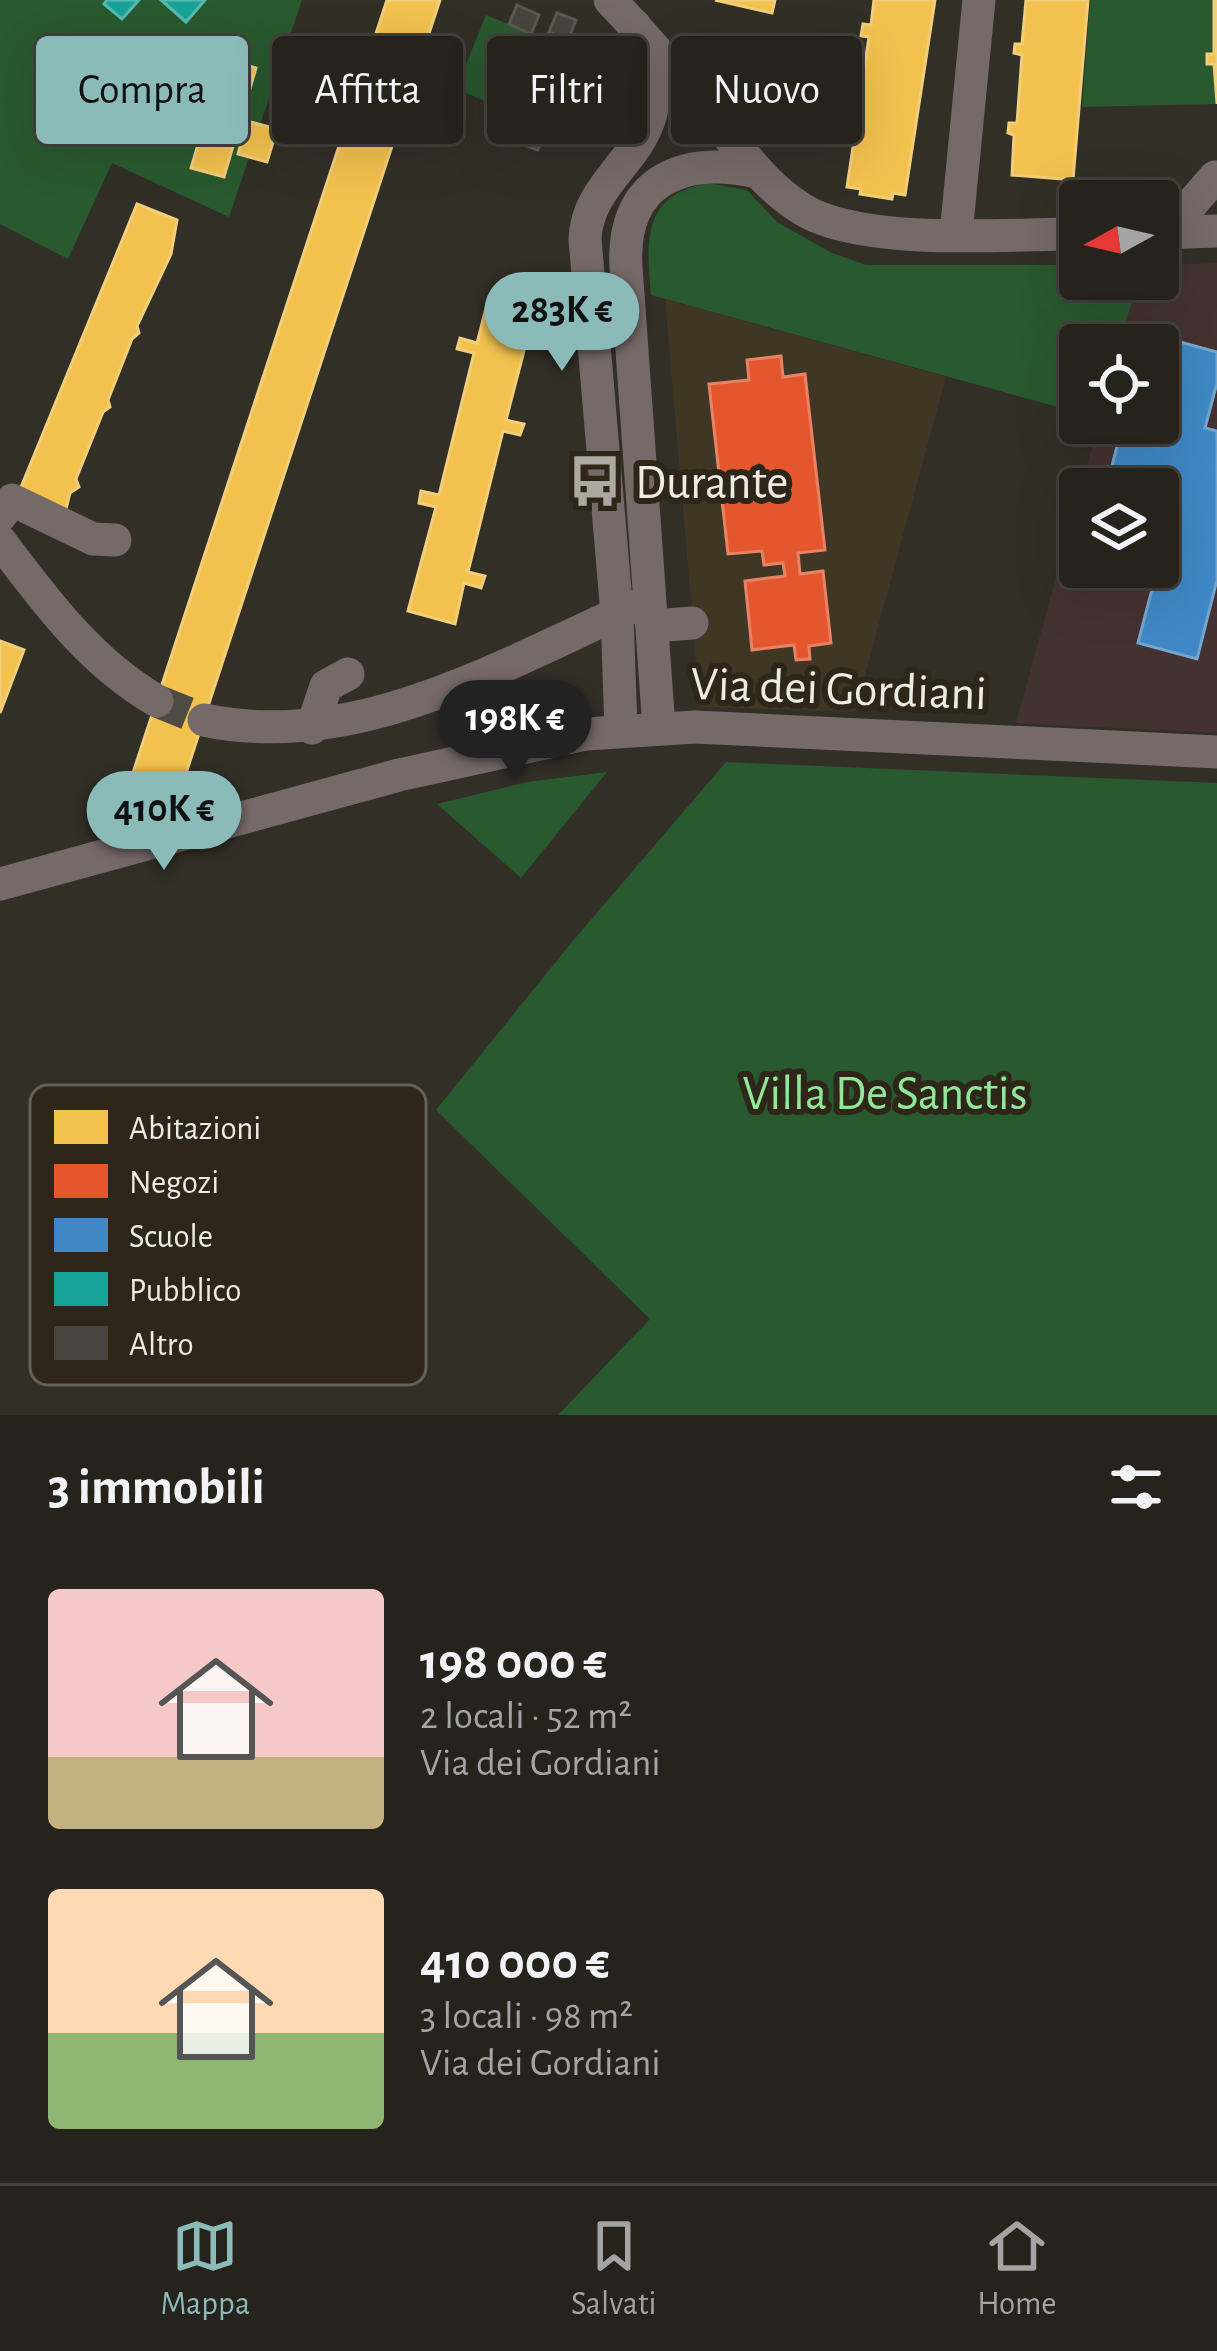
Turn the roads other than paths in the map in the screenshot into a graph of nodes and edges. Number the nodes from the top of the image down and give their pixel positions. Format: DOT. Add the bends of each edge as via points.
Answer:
graph roads {
  1 [pos="610,0"];
  2 [pos="979,0"];
  3 [pos="635,26"];
  4 [pos="758,172"];
  5 [pos="1215,177"];
  6 [pos="1179,215"];
  7 [pos="1217,231"];
  8 [pos="1179,232"];
  9 [pos="956,234"];
  10 [pos="1059,234"];
  11 [pos="4,500"];
  12 [pos="115,540"];
  13 [pos="0,541"];
  14 [pos="651,612"];
  15 [pos="616,614"];
  16 [pos="692,623"];
  17 [pos="349,674"];
  18 [pos="143,688"];
  19 [pos="204,721"];
  20 [pos="312,728"];
  21 [pos="659,728"];
  22 [pos="621,730"];
  23 [pos="1217,752"];
  24 [pos="111,851"];
  25 [pos="0,865"];
  26 [pos="0,884"];
  1 -- 3 [label="street"];
  2 -- 9 [label="street"];
  3 -- 4 [label="street"];
  3 -- 15 [label="street" via="650,71 650,115 601,188 585,229"];
  4 -- 9 [label="street" via="786,199 834,223"];
  4 -- 14 [label="street" via="714,166 669,176 642,197 627,226"];
  5 -- 6 [label="street"];
  7 -- 8 [label="street"];
  9 -- 10 [label="street"];
  11 -- 12 [label="street" via="93,539"];
  13 -- 18 [label="street" via="86,647"];
  14 -- 15 [label="street"];
  14 -- 16 [label="street"];
  14 -- 21 [label="street"];
  15 -- 20 [label="street" via="403,705"];
  15 -- 22 [label="street"];
  17 -- 20 [label="street" via="326,686"];
  19 -- 20 [label="street"];
  21 -- 22 [label="street, Via dei Gordiani"];
  21 -- 23 [label="street, Via dei Gordiani"];
  22 -- 24 [label="street, Via dei Gordiani" via="468,757"];
  24 -- 25 [label="street, Via dei Gordiani"];
  24 -- 26 [label="street, Via dei Gordiani"];
}
